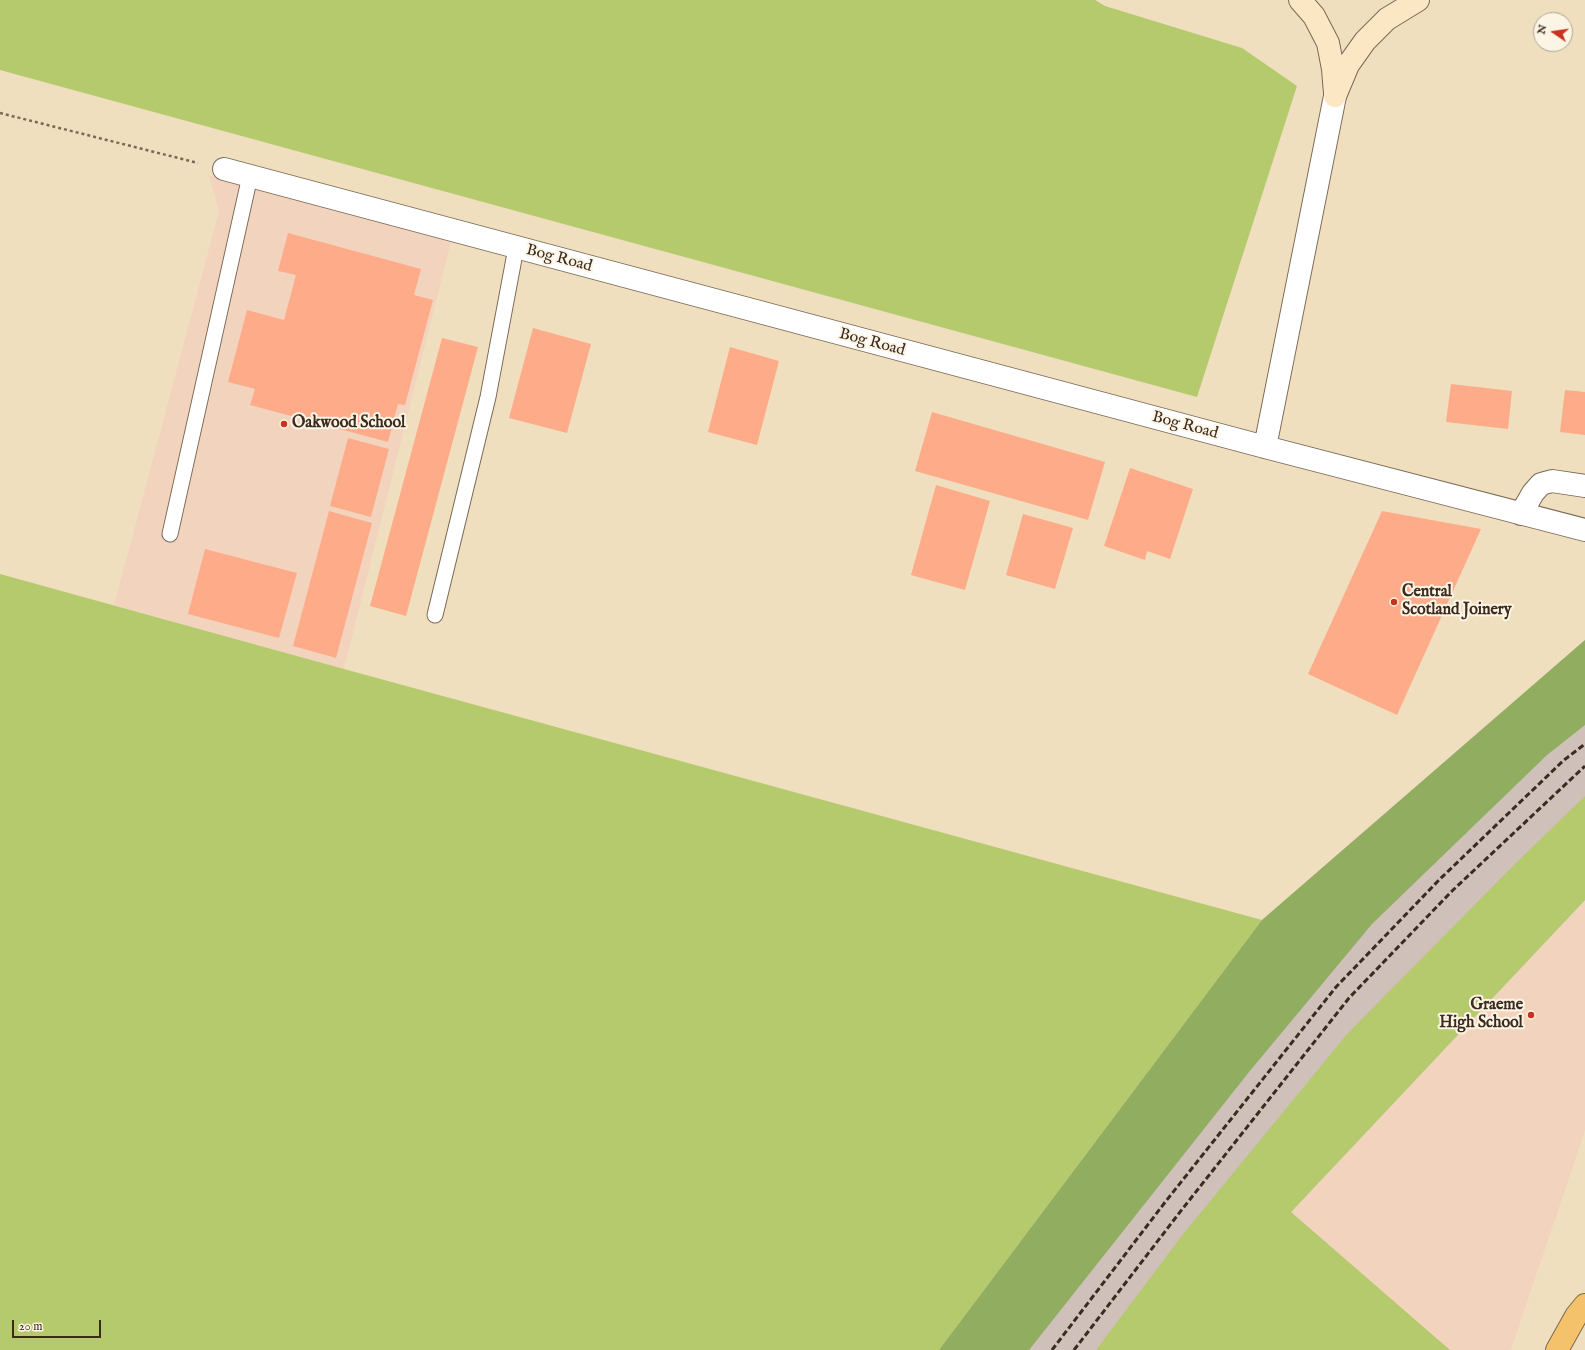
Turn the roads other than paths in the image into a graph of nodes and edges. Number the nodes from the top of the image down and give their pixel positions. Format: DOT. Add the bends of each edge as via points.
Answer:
graph roads {
  1 [pos="1300,0"];
  2 [pos="1418,0"];
  3 [pos="1335,96"];
  4 [pos="224,169"];
  5 [pos="250,176"];
  6 [pos="516,248"];
  7 [pos="1265,447"];
  8 [pos="1585,486"];
  9 [pos="1521,514"];
  10 [pos="1585,530"];
  11 [pos="170,534"];
  12 [pos="435,615"];
  13 [pos="1585,1306"];
  14 [pos="1557,1350"];
  1 -- 3 [label="main road" via="1314,16 1328,43"];
  2 -- 3 [label="main road" via="1387,19 1365,41 1348,65"];
  3 -- 7 [label="street"];
  4 -- 5 [label="street, Bog Road"];
  5 -- 6 [label="street, Bog Road"];
  5 -- 11 [label="lane"];
  6 -- 7 [label="street, Bog Road"];
  6 -- 12 [label="lane" via="488,396"];
  7 -- 9 [label="street, Bog Road"];
  8 -- 9 [label="street" via="1552,481 1541,484"];
  9 -- 10 [label="street, Bog Road"];
  13 -- 14 [label="main road" via="1576,1316"];
}
